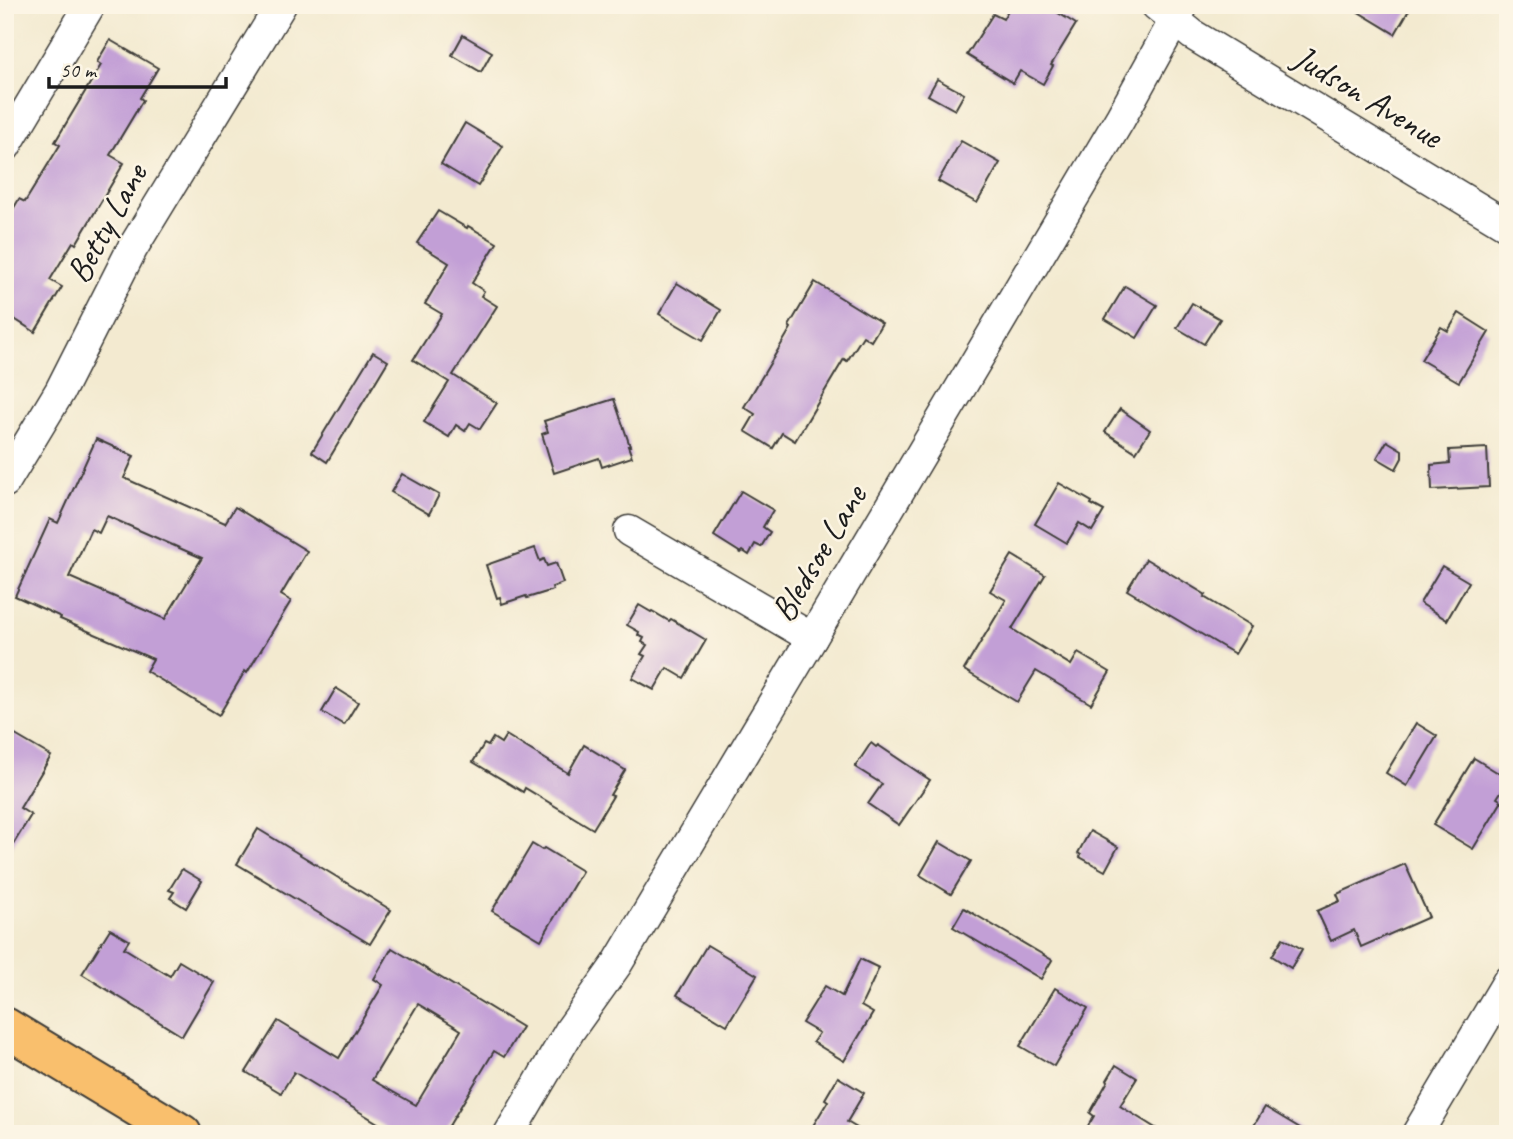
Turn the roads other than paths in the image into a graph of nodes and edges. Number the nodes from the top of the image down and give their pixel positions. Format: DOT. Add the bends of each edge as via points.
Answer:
graph roads {
  1 [pos="90,5"];
  2 [pos="281,5"];
  3 [pos="1171,10"];
  4 [pos="5,147"];
  5 [pos="1508,226"];
  6 [pos="5,482"];
  7 [pos="629,531"];
  8 [pos="812,638"];
  9 [pos="1508,981"];
  10 [pos="5,1027"];
  11 [pos="183,1134"];
  12 [pos="509,1134"];
  13 [pos="1416,1134"];
  1 -- 4 [label="street"];
  2 -- 6 [label="street, Betty Lane" via="132,249 60,391"];
  3 -- 5 [label="street, Judson Avenue" via="1193,35"];
  3 -- 8 [label="street, Bledsoe Lane" via="1120,119"];
  7 -- 8 [label="street"];
  8 -- 12 [label="street, Bledsoe Lane" via="617,964 570,1031"];
  9 -- 13 [label="street"];
  10 -- 11 [label="main road"];
}
